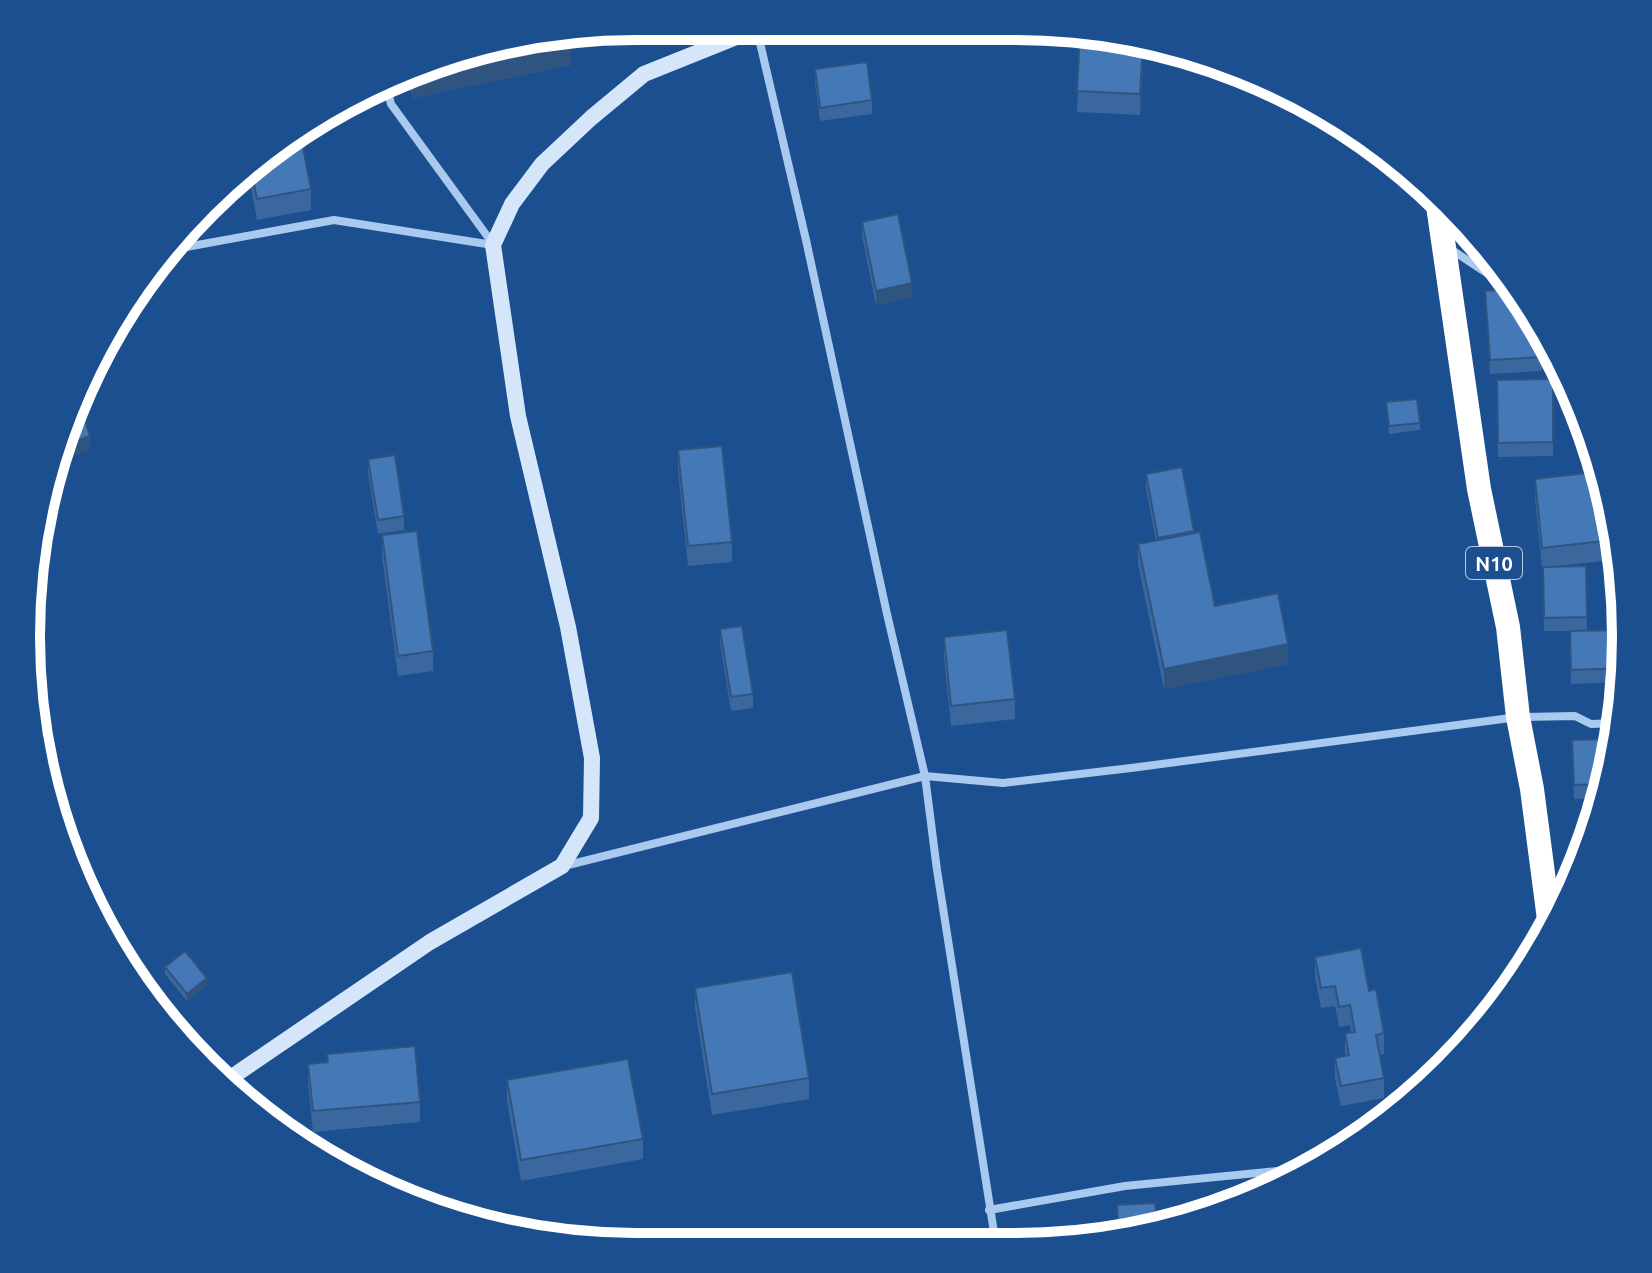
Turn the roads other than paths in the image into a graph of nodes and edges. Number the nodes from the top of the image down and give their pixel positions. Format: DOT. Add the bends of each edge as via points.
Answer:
graph roads {
  1 [pos="727,40"];
  2 [pos="762,40"];
  3 [pos="388,94"];
  4 [pos="1440,218"];
  5 [pos="493,245"];
  6 [pos="1445,246"];
  7 [pos="184,247"];
  8 [pos="1491,276"];
  9 [pos="1518,717"];
  10 [pos="1606,723"];
  11 [pos="925,776"];
  12 [pos="562,866"];
  13 [pos="1547,905"];
  14 [pos="234,1076"];
  15 [pos="1280,1171"];
  16 [pos="989,1210"];
  17 [pos="994,1233"];
  1 -- 5 [label="street" via="644,74 591,118 542,164 512,204"];
  2 -- 11 [label="street"];
  3 -- 5 [label="street"];
  4 -- 6 [label="highway, N10"];
  5 -- 7 [label="street" via="334,220"];
  5 -- 12 [label="street" via="518,416 568,627 592,758 591,818"];
  6 -- 8 [label="street"];
  6 -- 9 [label="highway, N10"];
  9 -- 10 [label="street" via="1575,716"];
  9 -- 11 [label="street" via="1003,783"];
  9 -- 13 [label="highway, N10"];
  11 -- 12 [label="street"];
  11 -- 16 [label="street"];
  12 -- 14 [label="street" via="430,942"];
  15 -- 16 [label="street" via="1125,1186"];
  16 -- 17 [label="street"];
}
